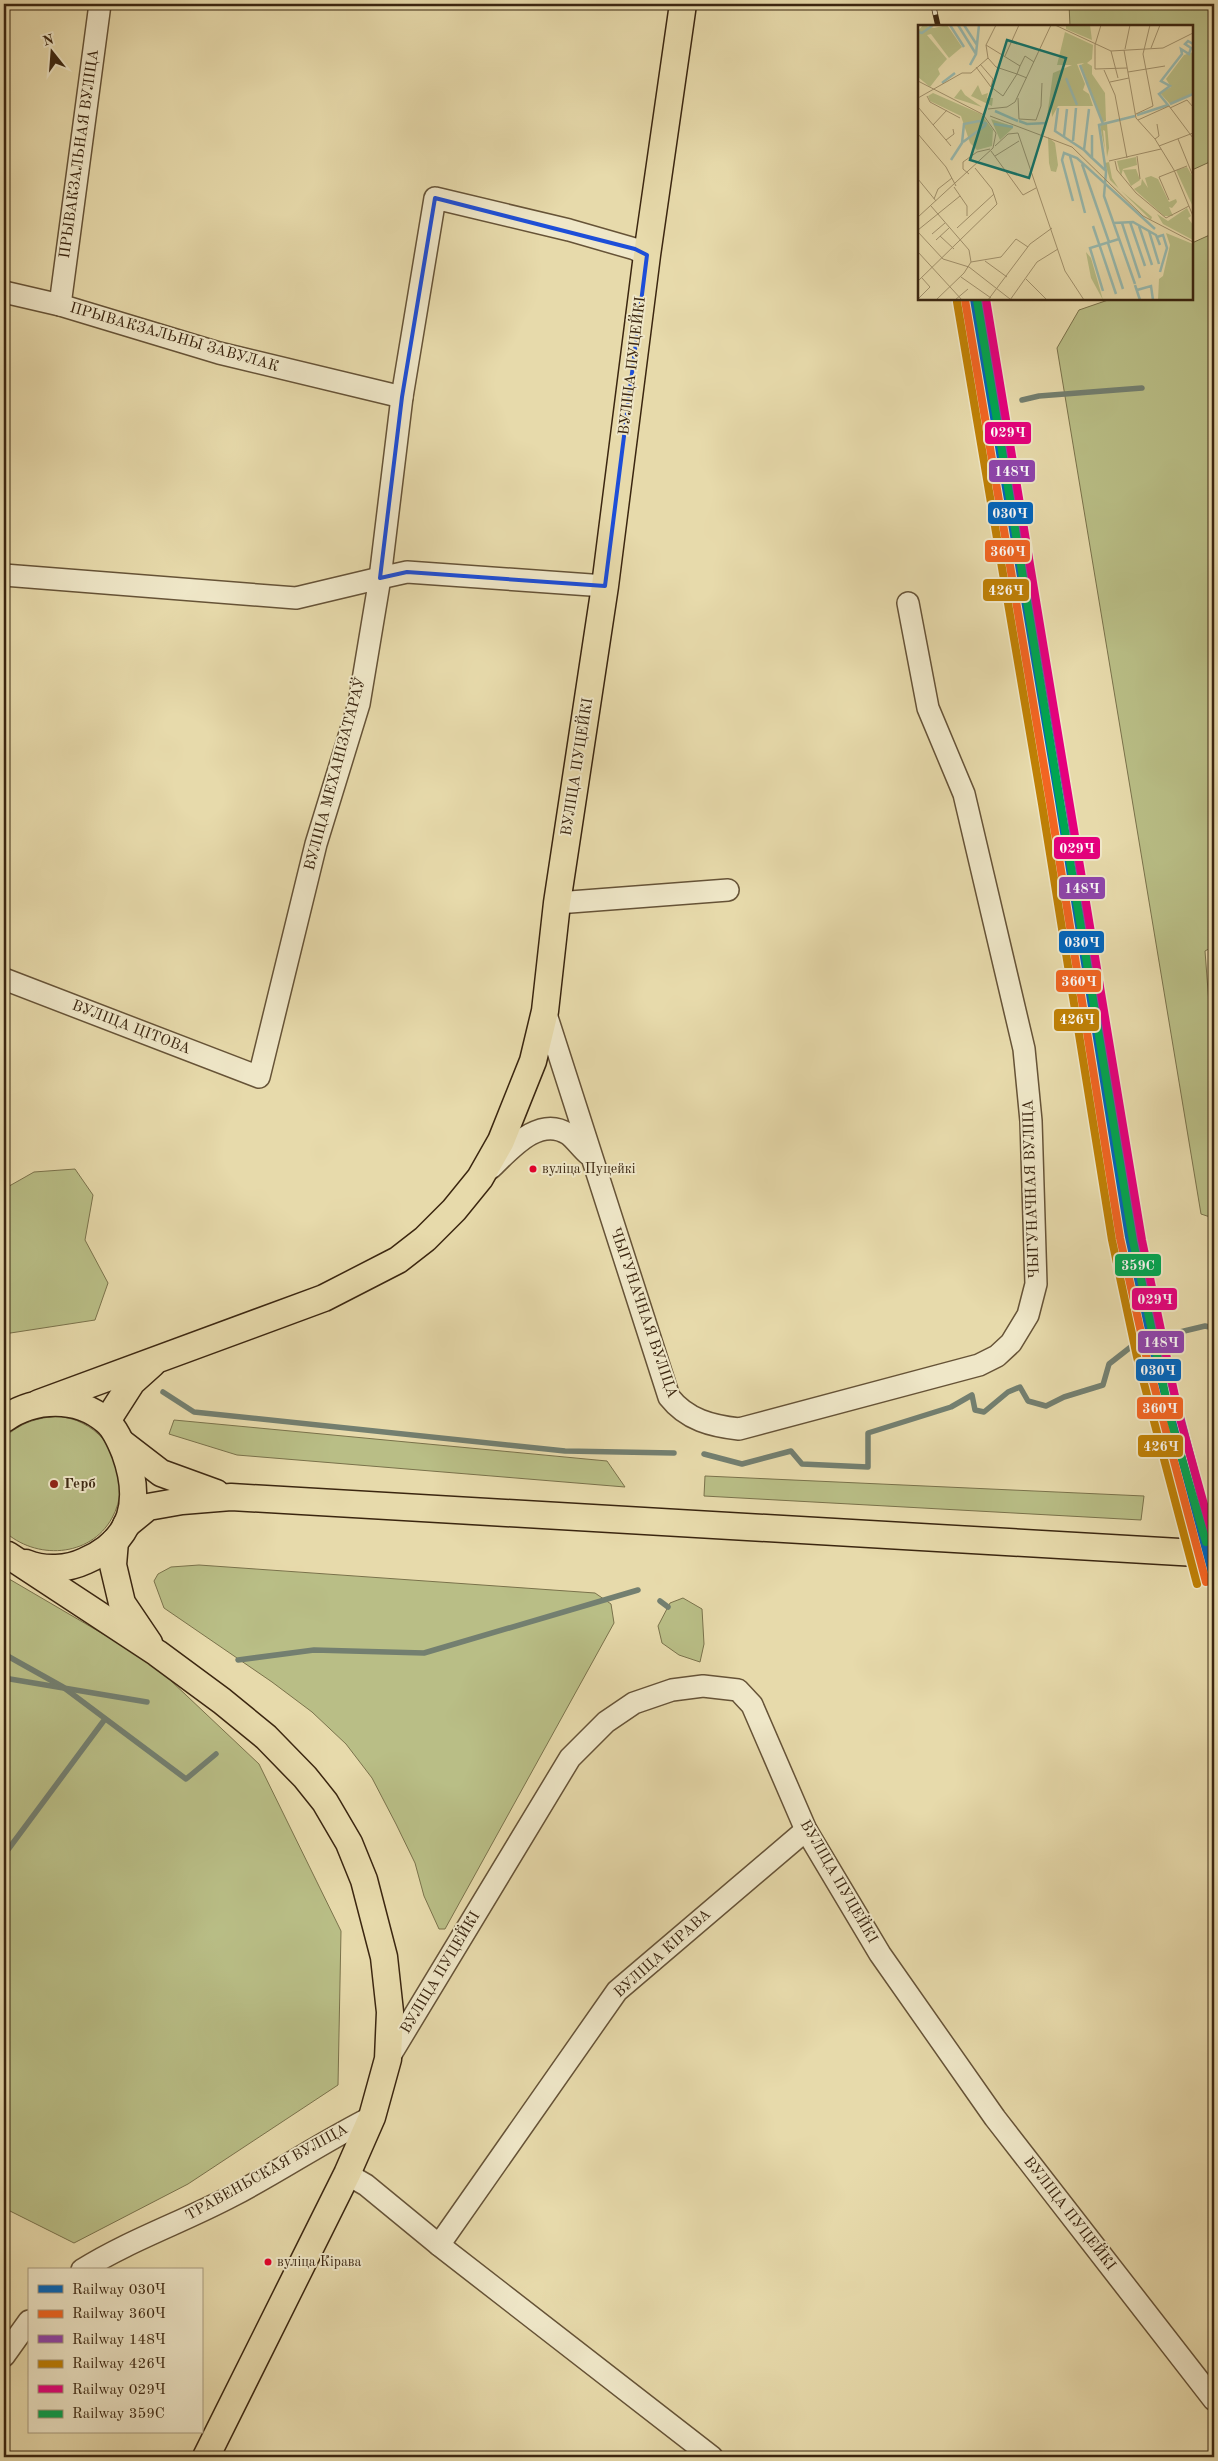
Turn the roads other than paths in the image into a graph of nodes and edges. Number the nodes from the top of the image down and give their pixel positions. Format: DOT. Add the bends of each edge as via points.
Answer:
graph roads {
  1 [pos="100,4"];
  2 [pos="683,4"];
  3 [pos="647,255"];
  4 [pos="4,292"];
  5 [pos="60,305"];
  6 [pos="402,398"];
  7 [pos="4,574"];
  8 [pos="380,578"];
  9 [pos="605,586"];
  10 [pos="908,603"];
  11 [pos="728,890"];
  12 [pos="557,903"];
  13 [pos="4,979"];
  14 [pos="545,1011"];
  15 [pos="259,1077"];
  16 [pos="590,1156"];
  17 [pos="480,1178"];
  18 [pos="160,1357"];
  19 [pos="39,1403"];
  20 [pos="4,1419"];
  21 [pos="107,1421"];
  22 [pos="122,1443"];
  23 [pos="231,1497"];
  24 [pos="121,1533"];
  25 [pos="6,1553"];
  26 [pos="1214,1554"];
  27 [pos="157,1654"];
  28 [pos="806,1830"];
  29 [pos="388,2059"];
  30 [pos="372,2117"];
  31 [pos="348,2174"];
  32 [pos="439,2245"];
  33 [pos="85,2268"];
  34 [pos="28,2322"];
  35 [pos="4,2356"];
  36 [pos="1214,2400"];
  37 [pos="206,2457"];
  38 [pos="712,2457"];
  1 -- 5 [label="street, ПРЫВАКЗАЛЬНАЯ ВУЛІЦА"];
  2 -- 3 [label="main road, ВУЛІЦА ПУЦЕЙКІ"];
  3 -- 6 [label="street, ВУЛІЦА МЕХАНІЗАТАРАЎ" via="569,230 434,198"];
  3 -- 9 [label="main road, ВУЛІЦА ПУЦЕЙКІ"];
  4 -- 5 [label="street, ПРЫВАКЗАЛЬНЫ ЗАВУЛАК"];
  5 -- 6 [label="street, ПРЫВАКЗАЛЬНЫ ЗАВУЛАК" via="218,354"];
  6 -- 8 [label="street, ВУЛІЦА МЕХАНІЗАТАРАЎ"];
  7 -- 8 [label="street" via="296,598"];
  8 -- 9 [label="street" via="407,572"];
  8 -- 15 [label="street, ВУЛІЦА МЕХАНІЗАТАРАЎ" via="358,704 316,844"];
  9 -- 12 [label="main road, ВУЛІЦА ПУЦЕЙКІ"];
  10 -- 16 [label="street, ЧЫГУНАЧНАЯ ВУЛІЦА" via="928,708 964,794 1024,1050 1031,1121 1036,1284 1028,1315 1011,1343 997,1356 978,1365 739,1429 715,1426 677,1408 669,1397"];
  11 -- 12 [label="street"];
  12 -- 14 [label="main road, ВУЛІЦА ПУЦЕЙКІ"];
  13 -- 15 [label="street, ВУЛІЦА ЦІТОВА"];
  14 -- 16 [label="street, ЧЫГУНАЧНАЯ ВУЛІЦА"];
  14 -- 17 [label="main road, ВУЛІЦА ПУЦЕЙКІ" via="533,1061 516,1106"];
  16 -- 17 [label="street" via="568,1134 557,1129 544,1129 519,1141"];
  17 -- 18 [label="main road, ВУЛІЦА ПУЦЕЙКІ" via="425,1239 391,1264 324,1298"];
  18 -- 19 [label="main road, ВУЛІЦА ПУЦЕЙКІ"];
  18 -- 21 [label="main road, ВУЛІЦА ПУЦЕЙКІ" via="132,1382"];
  19 -- 20 [label="main road, ВУЛІЦА ПУЦЕЙКІ"];
  19 -- 21 [label="main road" via="71,1404"];
  21 -- 22 [label="main road"];
  22 -- 23 [label="main road" via="161,1473"];
  22 -- 24 [label="main road" via="134,1484 134,1505"];
  23 -- 24 [label="main road" via="148,1507"];
  23 -- 26 [label="main road"];
  24 -- 25 [label="main road" via="97,1556 76,1565 29,1565"];
  24 -- 27 [label="main road" via="113,1565 122,1603"];
  25 -- 27 [label="main road"];
  27 -- 29 [label="main road" via="266,1737 325,1802 349,1843 366,1888 384,1956 390,2012"];
  28 -- 29 [label="street, ВУЛІЦА ПУЦЕЙКІ" via="752,1705 738,1690 703,1686 672,1690 634,1703 606,1722 570,1758"];
  28 -- 32 [label="street, ВУЛІЦА КІРАВА" via="617,1991"];
  28 -- 36 [label="street, ВУЛІЦА ПУЦЕЙКІ" via="869,1938 995,2118"];
  29 -- 30 [label="main road"];
  30 -- 31 [label="main road"];
  30 -- 33 [label="street, ТРАВЕНЬСКАЯ ВУЛІЦА" via="233,2196 108,2253"];
  31 -- 32 [label="street" via="366,2184"];
  31 -- 37 [label="main road"];
  32 -- 38 [label="street"];
  34 -- 35 [label="street"];
}
